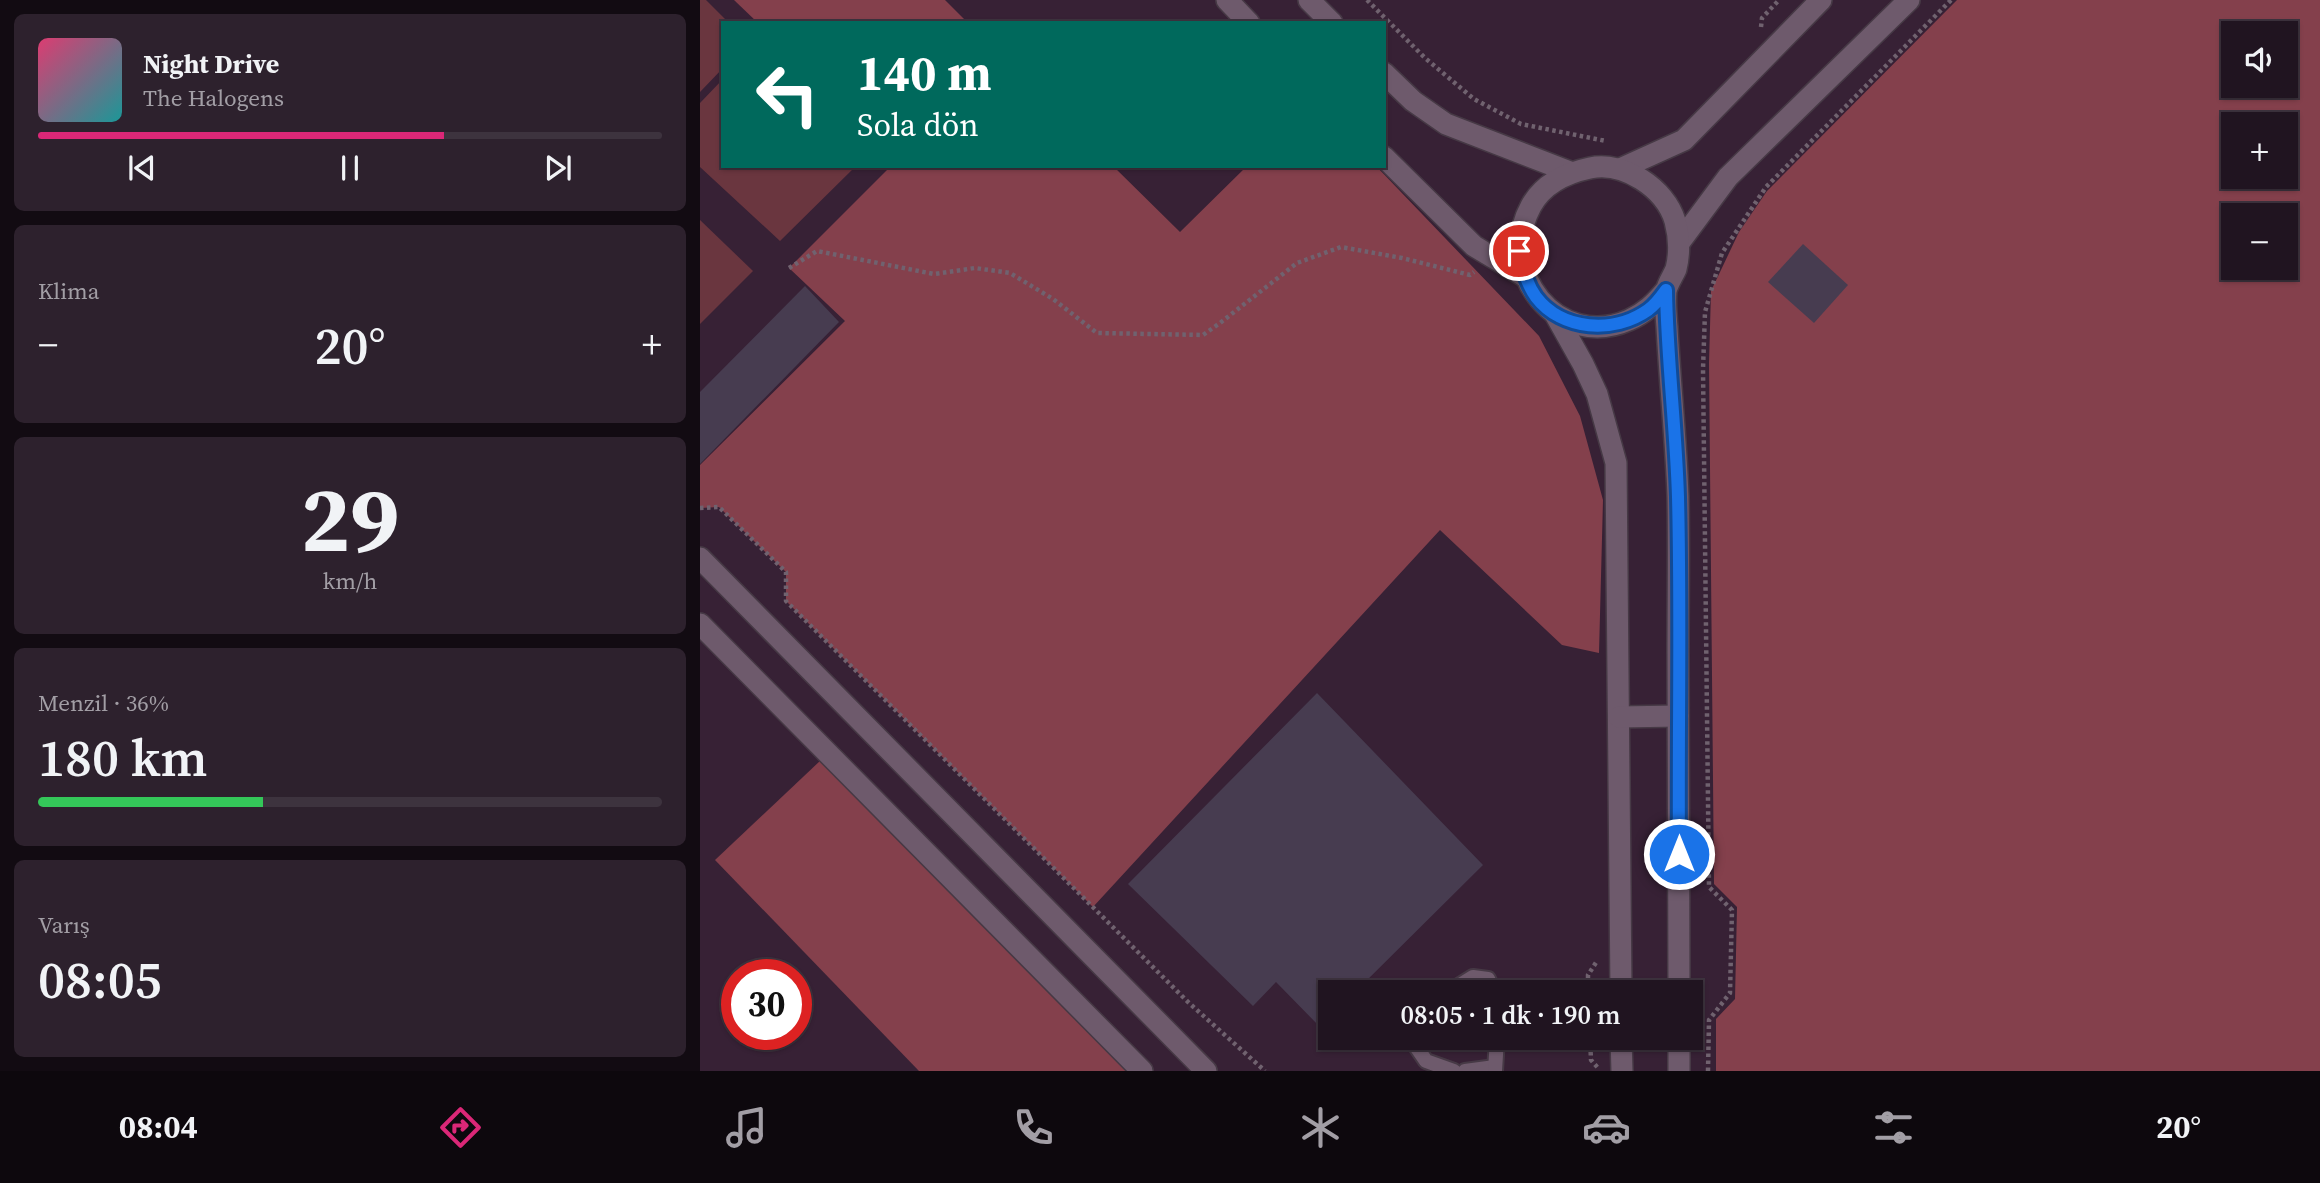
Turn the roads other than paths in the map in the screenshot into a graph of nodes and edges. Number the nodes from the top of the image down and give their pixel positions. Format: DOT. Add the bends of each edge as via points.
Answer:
graph roads {
  1 [pos="1227,0"];
  2 [pos="1309,0"];
  3 [pos="1821,0"];
  4 [pos="1909,0"];
  5 [pos="1248,21"];
  6 [pos="1330,21"];
  7 [pos="1386,76"];
  8 [pos="1386,159"];
  9 [pos="1620,169"];
  10 [pos="1570,172"];
  11 [pos="1679,243"];
  12 [pos="1524,276"];
  13 [pos="1666,290"];
  14 [pos="1555,314"];
  15 [pos="700,558"];
  16 [pos="700,624"];
  17 [pos="1678,716"];
  18 [pos="1619,717"];
  19 [pos="1467,980"];
  20 [pos="1488,980"];
  21 [pos="1621,980"];
  22 [pos="1679,980"];
  23 [pos="1418,1050"];
  24 [pos="1496,1050"];
  25 [pos="1621,1050"];
  26 [pos="1679,1050"];
  27 [pos="1495,1069"];
  28 [pos="1142,1071"];
  29 [pos="1206,1071"];
  30 [pos="1454,1071"];
  31 [pos="1465,1071"];
  32 [pos="1622,1071"];
  33 [pos="1679,1071"];
  1 -- 5 [label="street"];
  2 -- 6 [label="street"];
  3 -- 9 [label="street" via="1684,140"];
  4 -- 11 [label="street" via="1728,177"];
  7 -- 10 [label="street" via="1446,124"];
  8 -- 12 [label="street" via="1475,246"];
  9 -- 10 [label="street"];
  9 -- 11 [label="street" via="1661,196 1674,218"];
  10 -- 12 [label="street" via="1532,203 1522,226 1519,251"];
  11 -- 13 [label="street" via="1676,267"];
  12 -- 14 [label="street" via="1536,297"];
  13 -- 14 [label="street" via="1649,309 1628,321 1603,327 1578,324"];
  13 -- 17 [label="street" via="1678,497"];
  14 -- 18 [label="street" via="1597,394 1616,463"];
  15 -- 29 [label="street"];
  16 -- 28 [label="street"];
  17 -- 18 [label="street"];
  17 -- 22 [label="street"];
  18 -- 21 [label="street"];
  19 -- 20 [label="lane" via="1473,976"];
  23 -- 30 [label="lane" via="1426,1061"];
  24 -- 27 [label="lane"];
  25 -- 32 [label="street"];
  26 -- 33 [label="street"];
  27 -- 31 [label="lane"];
}
